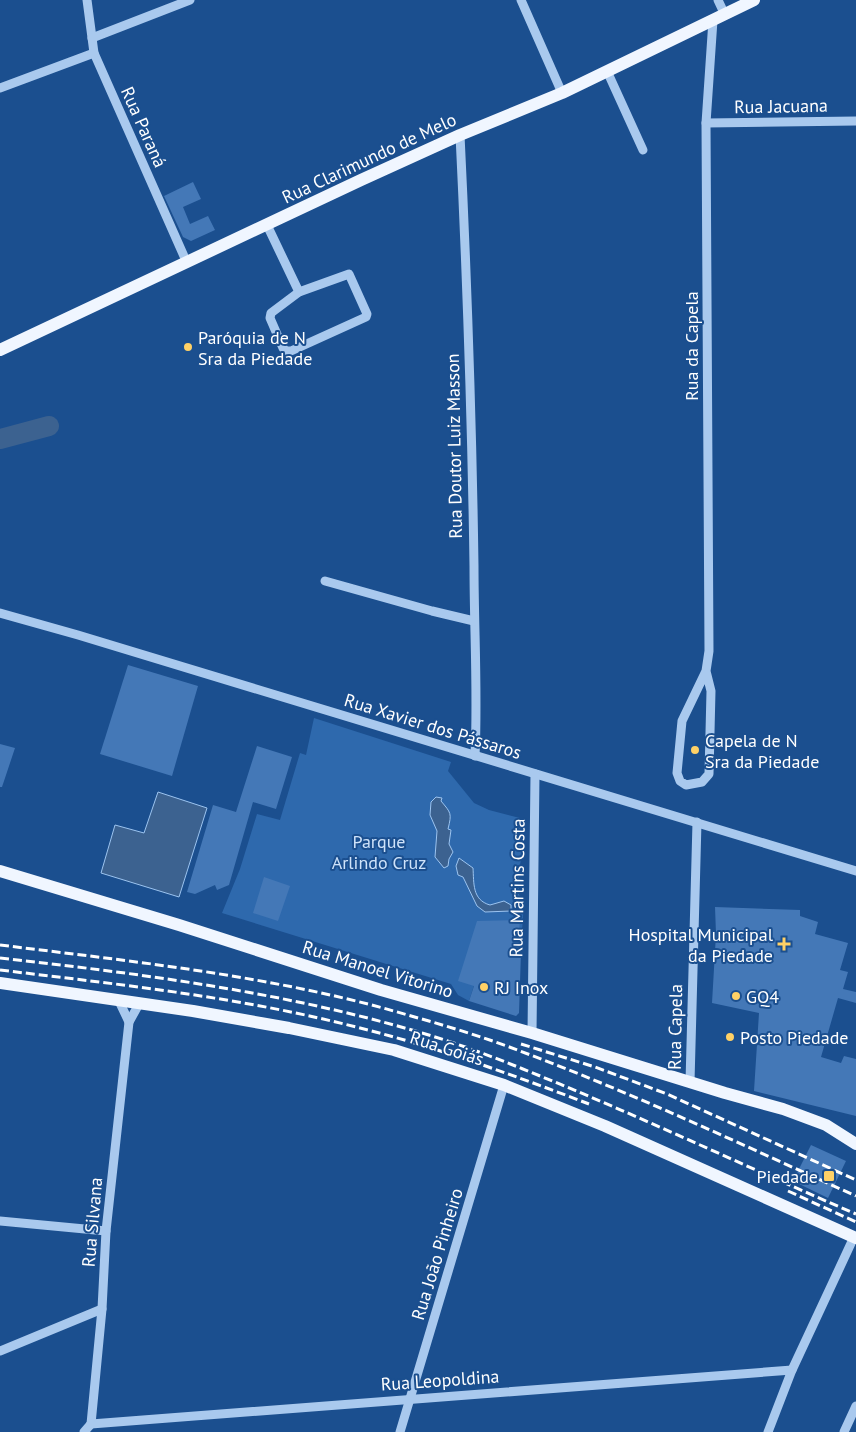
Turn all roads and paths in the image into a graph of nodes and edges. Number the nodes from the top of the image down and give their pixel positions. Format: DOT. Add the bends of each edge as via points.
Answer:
graph roads {
  1 [pos="87,0"];
  2 [pos="190,0"];
  3 [pos="521,0"];
  4 [pos="718,0"];
  5 [pos="754,0"];
  6 [pos="725,14"];
  7 [pos="713,20"];
  8 [pos="92,38"];
  9 [pos="94,53"];
  10 [pos="607,72"];
  11 [pos="0,88"];
  12 [pos="562,93"];
  13 [pos="856,121"];
  14 [pos="706,123"];
  15 [pos="460,135"];
  16 [pos="643,150"];
  17 [pos="267,225"];
  18 [pos="186,263"];
  19 [pos="299,292"];
  20 [pos="0,350"];
  21 [pos="325,581"];
  22 [pos="0,613"];
  23 [pos="474,621"];
  24 [pos="706,671"];
  25 [pos="474,756"];
  26 [pos="535,774"];
  27 [pos="697,822"];
  28 [pos="0,871"];
  29 [pos="856,871"];
  30 [pos="0,983"];
  31 [pos="119,1001"];
  32 [pos="139,1004"];
  33 [pos="129,1022"];
  34 [pos="532,1033"];
  35 [pos="690,1082"];
  36 [pos="504,1085"];
  37 [pos="856,1144"];
  38 [pos="0,1222"];
  39 [pos="106,1232"];
  40 [pos="855,1238"];
  41 [pos="102,1309"];
  42 [pos="0,1351"];
  43 [pos="792,1370"];
  44 [pos="411,1398"];
  45 [pos="856,1406"];
  46 [pos="91,1424"];
  47 [pos="84,1432"];
  48 [pos="400,1432"];
  49 [pos="768,1432"];
  50 [pos="844,1432"];
  1 -- 8 [label="street, Rua Paraná"];
  2 -- 8 [label="street"];
  3 -- 12 [label="street"];
  4 -- 6 [label="street"];
  5 -- 6 [label="main road, Rua Clarimundo de Melo"];
  6 -- 7 [label="main road, Rua Clarimundo de Melo"];
  7 -- 10 [label="main road, Rua Clarimundo de Melo"];
  7 -- 14 [label="street, Rua da Capela"];
  8 -- 9 [label="street, Rua Paraná"];
  9 -- 11 [label="street"];
  9 -- 18 [label="street, Rua Paraná"];
  10 -- 12 [label="main road, Rua Clarimundo de Melo"];
  10 -- 16 [label="street"];
  12 -- 15 [label="main road, Rua Clarimundo de Melo"];
  13 -- 14 [label="street, Rua Jacuana"];
  14 -- 24 [label="street, Rua da Capela" via="709,651"];
  15 -- 17 [label="main road, Rua Clarimundo de Melo"];
  15 -- 23 [label="street, Rua Doutor Luiz Masson"];
  17 -- 18 [label="main road, Rua Clarimundo de Melo"];
  17 -- 19 [label="street"];
  18 -- 20 [label="main road, Rua Clarimundo de Melo"];
  19 -- 19 [label="street" via="349,274 367,314 362,320 286,352 270,315"];
  21 -- 23 [label="street"];
  22 -- 25 [label="street, Rua Xavier dos Pássaros"];
  23 -- 25 [label="street, Rua Doutor Luiz Masson" via="477,705"];
  24 -- 24 [label="street, Rua da Capela" via="682,721 677,773 686,785 702,782 709,774 711,691"];
  25 -- 26 [label="street, Rua Xavier dos Pássaros"];
  26 -- 27 [label="street, Rua Xavier dos Pássaros"];
  26 -- 34 [label="street, Rua Martins Costa"];
  27 -- 29 [label="street, Rua Xavier dos Pássaros"];
  27 -- 35 [label="street, Rua Capela"];
  28 -- 34 [label="main road, Rua Manoel Vitorino" via="381,990"];
  30 -- 31 [label="main road, Rua Goiás"];
  31 -- 32 [label="main road, Rua Goiás"];
  31 -- 33 [label="street"];
  32 -- 33 [label="street, Rua Silvana"];
  32 -- 36 [label="main road, Rua Goiás" via="289,1028 394,1050"];
  33 -- 39 [label="street, Rua Silvana"];
  34 -- 35 [label="main road, Rua Manoel Vitorino"];
  35 -- 37 [label="main road, Rua Manoel Vitorino" via="826,1125"];
  36 -- 40 [label="main road, Rua Goiás" via="605,1126"];
  36 -- 44 [label="street, Rua João Pinheiro"];
  38 -- 39 [label="street"];
  39 -- 41 [label="street, Rua Silvana"];
  40 -- 43 [label="street"];
  41 -- 42 [label="street"];
  41 -- 46 [label="street, Rua Silvana"];
  43 -- 44 [label="street, Rua Leopoldina"];
  43 -- 49 [label="street"];
  44 -- 46 [label="street, Rua Leopoldina"];
  44 -- 48 [label="street, Rua João Pinheiro"];
  45 -- 50 [label="street"];
  46 -- 47 [label="street"];
}
